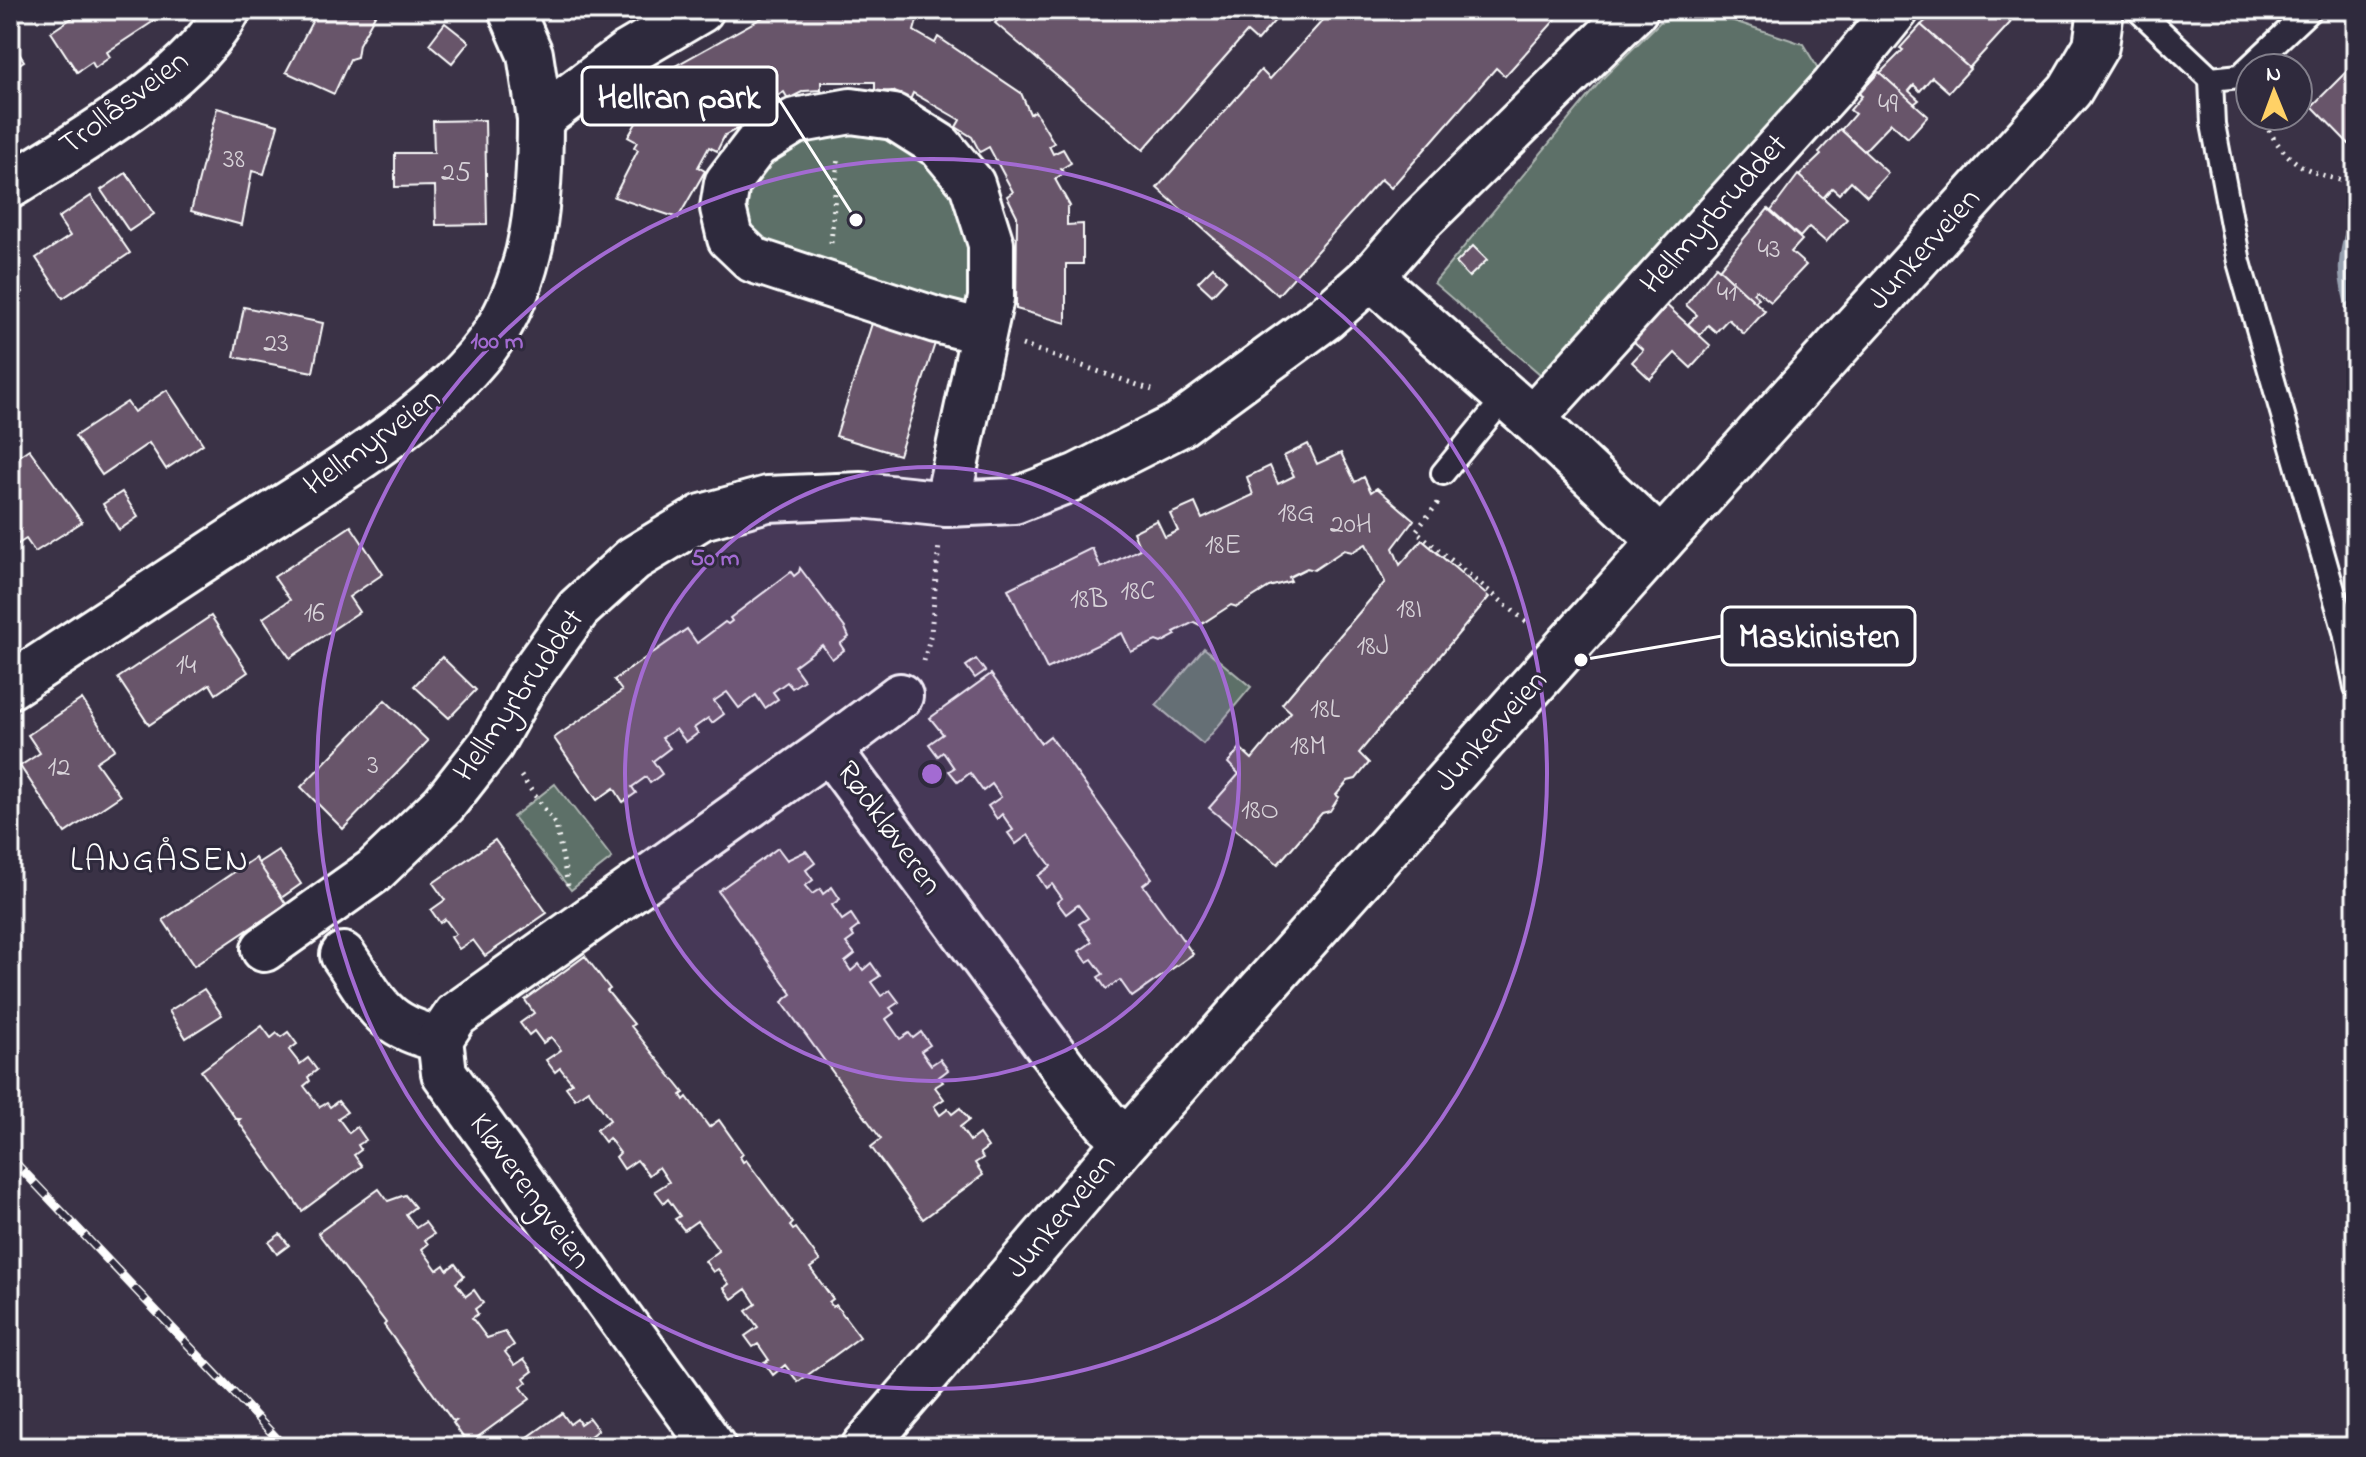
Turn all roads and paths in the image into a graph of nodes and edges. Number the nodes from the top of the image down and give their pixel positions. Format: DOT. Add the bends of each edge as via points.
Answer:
graph roads {
  1 [pos="228,10"];
  2 [pos="511,10"];
  3 [pos="701,10"];
  4 [pos="1635,10"];
  5 [pos="1896,10"];
  6 [pos="2101,10"];
  7 [pos="2138,10"];
  8 [pos="2310,10"];
  9 [pos="2211,79"];
  10 [pos="841,112"];
  11 [pos="540,119"];
  12 [pos="2270,132"];
  13 [pos="2356,184"];
  14 [pos="10,186"];
  15 [pos="1371,277"];
  16 [pos="828,285"];
  17 [pos="983,332"];
  18 [pos="1203,407"];
  19 [pos="1519,408"];
  20 [pos="1444,484"];
  21 [pos="947,504"];
  22 [pos="1661,541"];
  23 [pos="1539,633"];
  24 [pos="10,686"];
  25 [pos="2356,687"];
  26 [pos="900,696"];
  27 [pos="498,733"];
  28 [pos="829,749"];
  29 [pos="590,920"];
  30 [pos="264,949"];
  31 [pos="343,955"];
  32 [pos="440,1039"];
  33 [pos="1128,1139"];
  34 [pos="713,1447"];
  35 [pos="864,1447"];
  1 -- 14 [label="street, Trollåsveien" via="185,63 114,119"];
  2 -- 11 [label="street, Hellmyrveien" via="530,54"];
  3 -- 11 [label="street" via="626,54"];
  4 -- 15 [label="street, Hellmyrbruddet" via="1420,221"];
  5 -- 19 [label="street, Hellmyrbruddet" via="1834,86"];
  6 -- 22 [label="street, Junkerveien" via="2096,46 2070,90"];
  7 -- 9 [label="lane"];
  8 -- 9 [label="lane" via="2240,76"];
  9 -- 25 [label="lane" via="2213,124 2239,262"];
  10 -- 16 [label="path"];
  10 -- 16 [label="street" via="795,121 756,145 727,183 723,208 730,238 753,260"];
  10 -- 17 [label="street" via="894,117 940,146 972,184 991,244 991,298"];
  11 -- 24 [label="street, Hellmyrveien" via="540,192 532,244 494,335 462,376 307,492"];
  12 -- 13 [label="path" via="2297,166"];
  15 -- 18 [label="street, Hellmyrbruddet" via="1325,318"];
  15 -- 19 [label="street"];
  16 -- 17 [label="street"];
  17 -- 18 [label="path"];
  17 -- 21 [label="street"];
  18 -- 21 [label="street, Hellmyrbruddet" via="1179,425 1078,476 1014,501"];
  19 -- 20 [label="lane"];
  19 -- 22 [label="street"];
  20 -- 23 [label="path" via="1416,531"];
  21 -- 26 [label="path" via="922,670"];
  21 -- 27 [label="street, Hellmyrbruddet" via="861,495 767,499 702,517 633,559 578,609 525,683"];
  22 -- 33 [label="street, Junkerveien"];
  26 -- 28 [label="street"];
  27 -- 29 [label="path" via="556,825 564,879"];
  27 -- 30 [label="street, Hellmyrbruddet" via="444,804 374,871"];
  28 -- 29 [label="street, Rødkløveren"];
  28 -- 33 [label="street, Rødkløveren" via="1083,1094"];
  29 -- 32 [label="street, Rødkløveren" via="456,1015"];
  31 -- 32 [label="street" via="390,1021 408,1032"];
  32 -- 34 [label="street, Kløverengveien" via="444,1073"];
  33 -- 35 [label="street, Junkerveien"];
}
